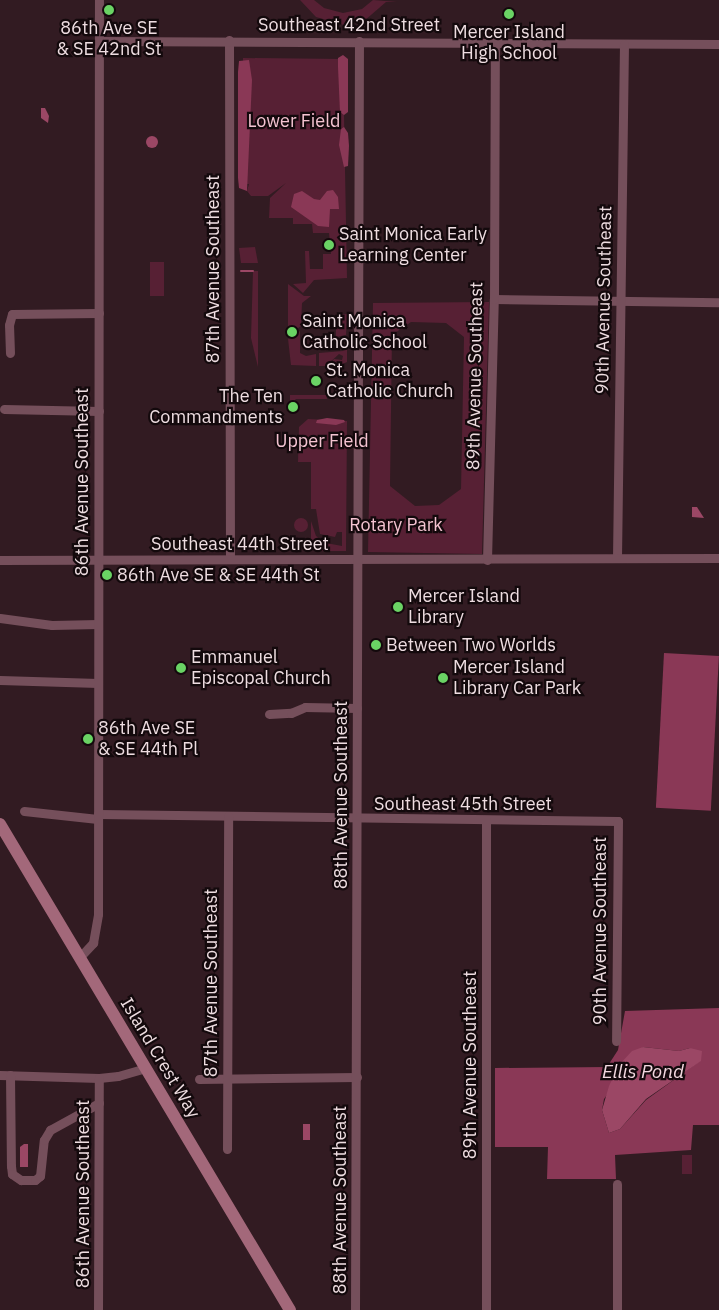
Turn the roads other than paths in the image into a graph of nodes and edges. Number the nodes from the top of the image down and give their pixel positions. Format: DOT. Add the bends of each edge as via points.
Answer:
graph roads {
  1 [pos="99,0"];
  2 [pos="229,40"];
  3 [pos="359,40"];
  4 [pos="99,41"];
  5 [pos="495,42"];
  6 [pos="624,44"];
  7 [pos="719,44"];
  8 [pos="494,299"];
  9 [pos="620,300"];
  10 [pos="719,302"];
  11 [pos="99,313"];
  12 [pos="10,353"];
  13 [pos="4,410"];
  14 [pos="99,411"];
  15 [pos="617,558"];
  16 [pos="719,558"];
  17 [pos="230,559"];
  18 [pos="0,560"];
  19 [pos="99,560"];
  20 [pos="356,560"];
  21 [pos="487,560"];
  22 [pos="0,618"];
  23 [pos="98,624"];
  24 [pos="0,680"];
  25 [pos="98,683"];
  26 [pos="357,708"];
  27 [pos="269,714"];
  28 [pos="24,811"];
  29 [pos="98,816"];
  30 [pos="228,816"];
  31 [pos="357,819"];
  32 [pos="486,820"];
  33 [pos="618,821"];
  34 [pos="0,824"];
  35 [pos="80,958"];
  36 [pos="616,1041"];
  37 [pos="146,1068"];
  38 [pos="0,1075"];
  39 [pos="10,1075"];
  40 [pos="357,1077"];
  41 [pos="99,1078"];
  42 [pos="227,1078"];
  43 [pos="199,1079"];
  44 [pos="99,1103"];
  45 [pos="227,1149"];
  46 [pos="617,1184"];
  47 [pos="98,1310"];
  48 [pos="290,1310"];
  49 [pos="355,1310"];
  50 [pos="486,1310"];
  51 [pos="617,1310"];
  1 -- 4 [label="street, 86th Avenue Southeast"];
  2 -- 3 [label="street, Southeast 42nd Street"];
  2 -- 4 [label="street, Southeast 42nd Street"];
  2 -- 17 [label="street, 87th Avenue Southeast"];
  3 -- 5 [label="street, Southeast 42nd Street"];
  3 -- 20 [label="street, 88th Avenue Southeast"];
  4 -- 11 [label="street, 86th Avenue Southeast"];
  5 -- 6 [label="street, Southeast 42nd Street"];
  5 -- 8 [label="street, 89th Avenue Southeast"];
  6 -- 7 [label="street, Southeast 42nd Street"];
  6 -- 9 [label="street, 90th Avenue Southeast"];
  8 -- 9 [label="street"];
  8 -- 21 [label="street, 89th Avenue Southeast"];
  9 -- 10 [label="street"];
  9 -- 15 [label="street, 90th Avenue Southeast"];
  11 -- 12 [label="street" via="12,314"];
  11 -- 14 [label="street, 86th Avenue Southeast"];
  13 -- 14 [label="street"];
  14 -- 19 [label="street, 86th Avenue Southeast"];
  15 -- 16 [label="street, Southeast 44th Street"];
  15 -- 21 [label="street, Southeast 44th Street"];
  17 -- 19 [label="street, Southeast 44th Street"];
  17 -- 20 [label="street, Southeast 44th Street"];
  18 -- 19 [label="street, Southeast 44th Street"];
  19 -- 23 [label="street, 86th Avenue Southeast"];
  20 -- 21 [label="street, Southeast 44th Street"];
  20 -- 26 [label="street, 88th Avenue Southeast"];
  22 -- 23 [label="street" via="52,625"];
  23 -- 25 [label="street, 86th Avenue Southeast"];
  24 -- 25 [label="street"];
  25 -- 29 [label="street, 86th Avenue Southeast"];
  26 -- 27 [label="street" via="305,707 291,713"];
  26 -- 31 [label="street, 88th Avenue Southeast"];
  28 -- 29 [label="street, Southeast 45th Street"];
  29 -- 30 [label="street, Southeast 45th Street"];
  29 -- 35 [label="street, 86th Avenue Southeast" via="97,929 88,951"];
  30 -- 31 [label="street, Southeast 45th Street"];
  30 -- 42 [label="street, 87th Avenue Southeast"];
  31 -- 32 [label="street, Southeast 45th Street"];
  31 -- 40 [label="street, 88th Avenue Southeast"];
  32 -- 33 [label="street, Southeast 45th Street"];
  32 -- 50 [label="street, 89th Avenue Southeast"];
  33 -- 36 [label="street, 90th Avenue Southeast"];
  34 -- 35 [label="main road, Island Crest Way"];
  35 -- 37 [label="main road, Island Crest Way"];
  37 -- 41 [label="street"];
  37 -- 48 [label="main road, Island Crest Way"];
  38 -- 39 [label="street"];
  39 -- 41 [label="street"];
  39 -- 44 [label="street" via="11,1166 12,1174 21,1180 36,1180 40,1176 44,1140 50,1130"];
  40 -- 42 [label="street"];
  40 -- 49 [label="street, 88th Avenue Southeast"];
  41 -- 44 [label="street, 86th Avenue Southeast"];
  42 -- 43 [label="street"];
  42 -- 45 [label="street, 87th Avenue Southeast"];
  44 -- 47 [label="street, 86th Avenue Southeast"];
  46 -- 51 [label="street"];
}
